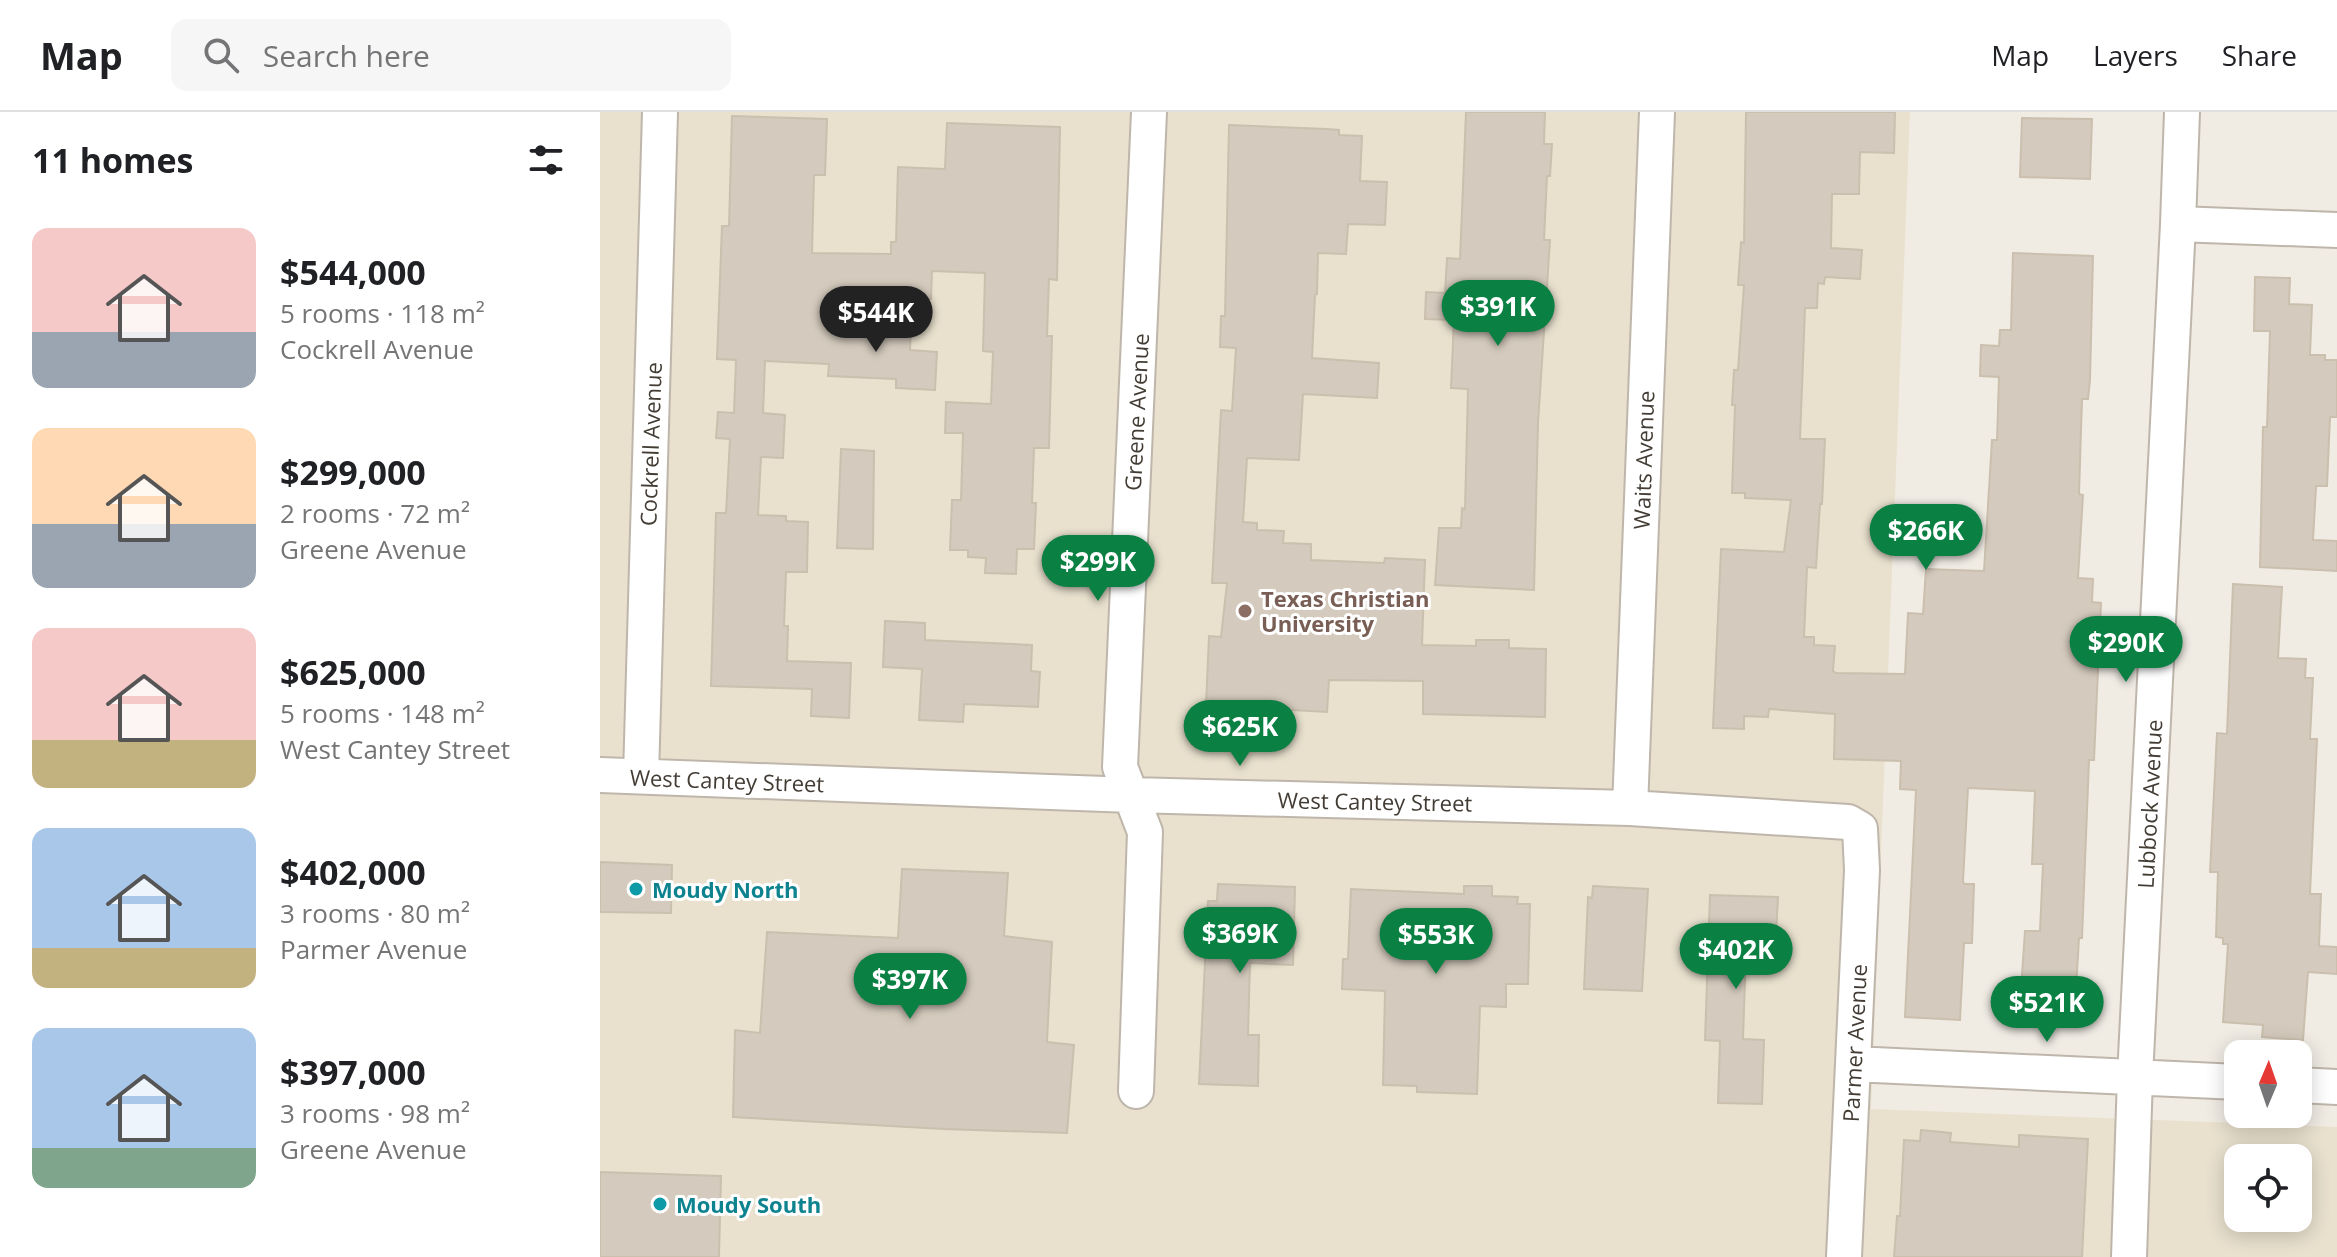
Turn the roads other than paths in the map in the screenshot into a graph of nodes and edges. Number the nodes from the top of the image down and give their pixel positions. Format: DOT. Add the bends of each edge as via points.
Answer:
graph roads {
  1 [pos="660,112"];
  2 [pos="1149,112"];
  3 [pos="1657,112"];
  4 [pos="2182,112"];
  5 [pos="2178,224"];
  6 [pos="2337,230"];
  7 [pos="600,775"];
  8 [pos="641,776"];
  9 [pos="1132,795"];
  10 [pos="1630,808"];
  11 [pos="1860,829"];
  12 [pos="1853,1064"];
  13 [pos="2135,1077"];
  14 [pos="2224,1081"];
  15 [pos="2312,1086"];
  16 [pos="2337,1087"];
  17 [pos="1136,1091"];
  18 [pos="1844,1257"];
  19 [pos="2129,1257"];
  1 -- 8 [label="street, Cockrell Avenue"];
  2 -- 9 [label="street, Greene Avenue" via="1120,767"];
  3 -- 10 [label="street, Waits Avenue"];
  4 -- 5 [label="street, Lubbock Avenue"];
  5 -- 6 [label="street"];
  5 -- 13 [label="street, Lubbock Avenue"];
  7 -- 8 [label="street, West Cantey Street"];
  8 -- 9 [label="street, West Cantey Street"];
  9 -- 10 [label="street, West Cantey Street"];
  9 -- 17 [label="street, Greene Avenue" via="1145,832"];
  10 -- 11 [label="street, West Cantey Street" via="1848,822"];
  11 -- 12 [label="street, Parmer Avenue"];
  12 -- 13 [label="street"];
  12 -- 18 [label="street, Parmer Avenue"];
  13 -- 14 [label="street"];
  13 -- 19 [label="street, Lubbock Avenue"];
  15 -- 16 [label="street"];
}
